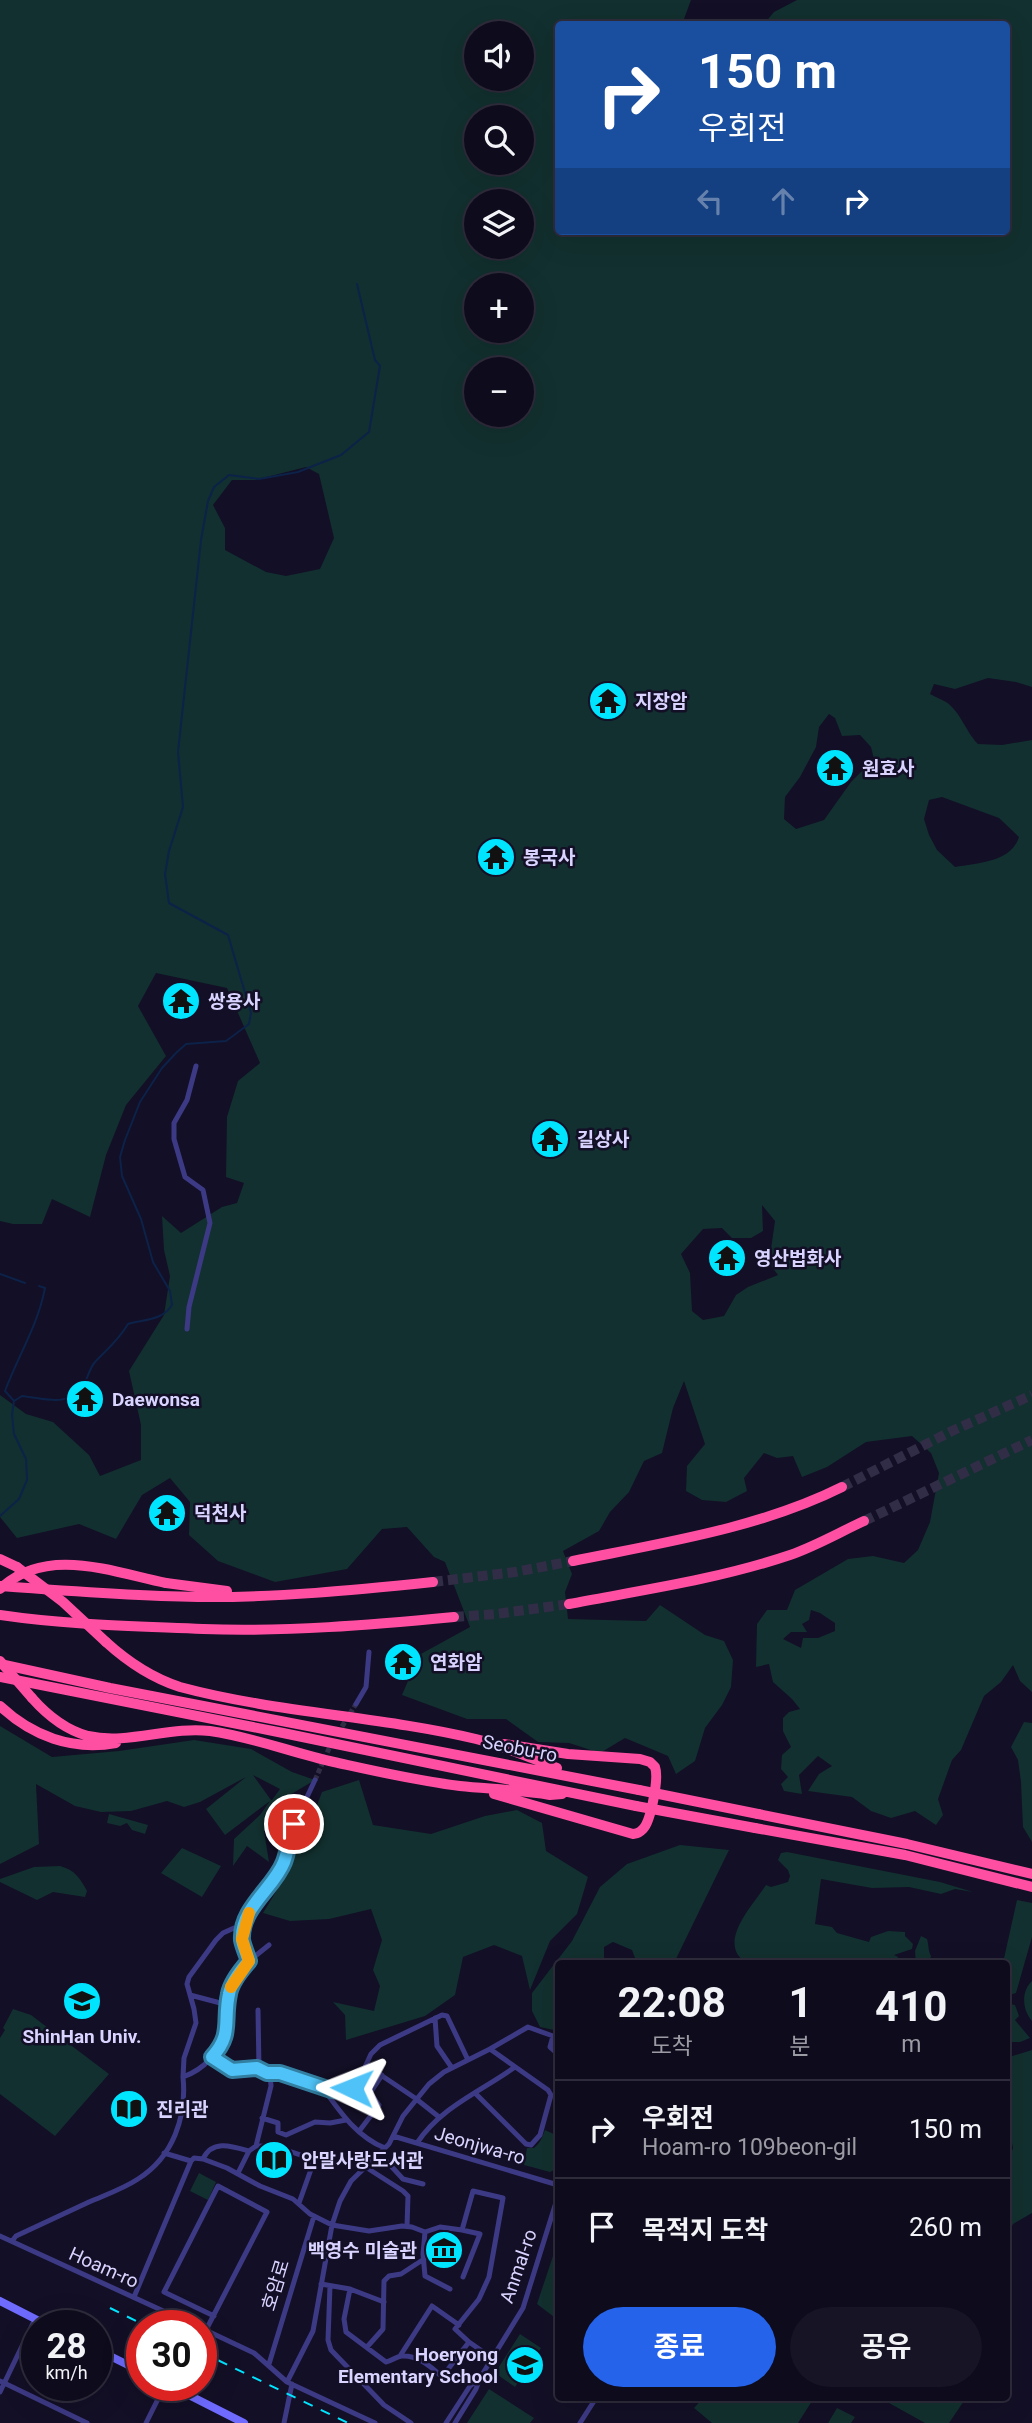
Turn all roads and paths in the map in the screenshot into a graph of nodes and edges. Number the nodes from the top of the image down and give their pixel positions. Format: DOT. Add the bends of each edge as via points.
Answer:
graph roads {
  1 [pos="195,1066"];
  2 [pos="187,1329"];
  3 [pos="842,1487"];
  4 [pos="864,1521"];
  5 [pos="0,1559"];
  6 [pos="573,1561"];
  7 [pos="433,1582"];
  8 [pos="0,1588"];
  9 [pos="254,1595"];
  10 [pos="569,1604"];
  11 [pos="0,1615"];
  12 [pos="454,1617"];
  13 [pos="369,1653"];
  14 [pos="0,1662"];
  15 [pos="0,1677"];
  16 [pos="356,1704"];
  17 [pos="0,1706"];
  18 [pos="162,1732"];
  19 [pos="478,1740"];
  20 [pos="315,1780"];
  21 [pos="593,1780"];
  22 [pos="457,1786"];
  23 [pos="581,1793"];
  24 [pos="1032,1874"];
  25 [pos="1032,1887"];
  26 [pos="244,1932"];
  27 [pos="269,1945"];
  28 [pos="249,1961"];
  29 [pos="190,1995"];
  30 [pos="228,2005"];
  31 [pos="258,2010"];
  32 [pos="435,2018"];
  33 [pos="490,2049"];
  34 [pos="555,2051"];
  35 [pos="212,2057"];
  36 [pos="468,2060"];
  37 [pos="366,2065"];
  38 [pos="515,2067"];
  39 [pos="258,2068"];
  40 [pos="452,2068"];
  41 [pos="270,2073"];
  42 [pos="382,2075"];
  43 [pos="183,2077"];
  44 [pos="323,2088"];
  45 [pos="475,2093"];
  46 [pos="415,2098"];
  47 [pos="439,2117"];
  48 [pos="262,2118"];
  49 [pos="346,2120"];
  50 [pos="360,2130"];
  51 [pos="393,2136"];
  52 [pos="416,2143"];
  53 [pos="256,2146"];
  54 [pos="382,2150"];
  55 [pos="249,2151"];
  56 [pos="164,2153"];
  57 [pos="203,2159"];
  58 [pos="191,2161"];
  59 [pos="364,2166"];
  60 [pos="238,2173"];
  61 [pos="423,2184"];
  62 [pos="555,2184"];
  63 [pos="299,2203"];
  64 [pos="555,2206"];
  65 [pos="314,2216"];
  66 [pos="332,2225"];
  67 [pos="407,2226"];
  68 [pos="462,2230"];
  69 [pos="425,2232"];
  70 [pos="0,2236"];
  71 [pos="12,2241"];
  72 [pos="424,2259"];
  73 [pos="463,2277"];
  74 [pos="321,2284"];
  75 [pos="330,2286"];
  76 [pos="350,2289"];
  77 [pos="450,2289"];
  78 [pos="134,2297"];
  79 [pos="0,2301"];
  80 [pos="384,2302"];
  81 [pos="162,2310"];
  82 [pos="21,2312"];
  83 [pos="214,2316"];
  84 [pos="459,2325"];
  85 [pos="217,2335"];
  86 [pos="469,2342"];
  87 [pos="21,2347"];
  88 [pos="367,2347"];
  89 [pos="400,2356"];
  90 [pos="492,2358"];
  91 [pos="269,2364"];
  92 [pos="480,2378"];
  93 [pos="2,2382"];
  94 [pos="289,2383"];
  95 [pos="0,2392"];
  96 [pos="158,2401"];
  97 [pos="199,2401"];
  98 [pos="594,2401"];
  99 [pos="87,2423"];
  100 [pos="146,2423"];
  101 [pos="244,2423"];
  102 [pos="284,2423"];
  103 [pos="375,2423"];
  104 [pos="411,2423"];
  105 [pos="446,2423"];
  106 [pos="455,2423"];
  107 [pos="580,2423"];
  1 -- 2 [label="street" via="187,1100 174,1123 174,1139 185,1177 203,1190 211,1223"];
  3 -- 6 [label="highway" via="789,1510"];
  4 -- 10 [label="highway" via="793,1554"];
  5 -- 19 [label="highway, bridge" via="18,1567 63,1602 134,1664 180,1687"];
  7 -- 9 [label="highway"];
  8 -- 9 [label="highway, bridge" via="194,1597"];
  8 -- 9 [label="highway, bridge" via="27,1571 61,1564"];
  11 -- 12 [label="highway" via="153,1628 294,1630"];
  13 -- 16 [label="street" via="366,1687"];
  14 -- 18 [label="highway, bridge" via="60,1723 85,1735"];
  14 -- 21 [label="highway, Seobu-ro" via="110,1688"];
  15 -- 23 [label="highway, Seobu-ro"];
  17 -- 18 [label="highway" via="44,1735 76,1744 112,1744"];
  18 -- 22 [label="highway" via="213,1731"];
  19 -- 21 [label="highway"];
  19 -- 22 [label="highway" via="650,1762 657,1776 647,1825 641,1832 628,1833 536,1804"];
  20 -- 26 [label="street" via="289,1835 285,1861 249,1912"];
  21 -- 24 [label="highway, Seobu-ro, bridge"];
  22 -- 23 [label="highway" via="550,1795"];
  23 -- 25 [label="highway, Seobu-ro, bridge" via="905,1856"];
  26 -- 28 [label="street"];
  26 -- 29 [label="street" via="229,1929 216,1940 189,1977"];
  27 -- 28 [label="street"];
  28 -- 30 [label="street" via="232,1985"];
  29 -- 30 [label="street"];
  29 -- 43 [label="street" via="196,2023"];
  30 -- 35 [label="street" via="223,2045"];
  31 -- 39 [label="street"];
  32 -- 36 [label="street" via="447,2015"];
  32 -- 37 [label="street" via="380,2045"];
  32 -- 40 [label="street" via="437,2046"];
  33 -- 34 [label="street" via="528,2027 553,2036 550,2047"];
  33 -- 36 [label="street"];
  33 -- 38 [label="street"];
  35 -- 39 [label="street" via="232,2070"];
  35 -- 43 [label="street"];
  36 -- 40 [label="street"];
  37 -- 42 [label="street"];
  37 -- 44 [label="street" via="352,2088"];
  38 -- 45 [label="street"];
  38 -- 45 [label="street" via="551,2095 540,2135 531,2145"];
  39 -- 41 [label="street"];
  40 -- 46 [label="street"];
  41 -- 44 [label="street"];
  41 -- 48 [label="street"];
  42 -- 46 [label="street"];
  42 -- 50 [label="street" via="370,2093 379,2105"];
  43 -- 56 [label="street" via="181,2117"];
  44 -- 49 [label="street"];
  45 -- 47 [label="street"];
  46 -- 47 [label="street"];
  46 -- 51 [label="street"];
  47 -- 52 [label="street"];
  48 -- 49 [label="street" via="278,2123 278,2132 286,2135 315,2122"];
  48 -- 53 [label="street"];
  49 -- 50 [label="street"];
  50 -- 54 [label="street"];
  51 -- 52 [label="street, Jeonjwa-ro"];
  51 -- 54 [label="street"];
  52 -- 62 [label="street, Jeonjwa-ro"];
  53 -- 55 [label="street"];
  53 -- 63 [label="street" via="314,2161"];
  54 -- 59 [label="street"];
  54 -- 61 [label="street" via="403,2179"];
  55 -- 57 [label="street" via="212,2146"];
  55 -- 60 [label="street"];
  56 -- 58 [label="street"];
  56 -- 71 [label="street" via="135,2181"];
  57 -- 58 [label="street"];
  57 -- 60 [label="street"];
  58 -- 78 [label="street"];
  59 -- 66 [label="street" via="351,2180"];
  59 -- 67 [label="street" via="408,2196"];
  60 -- 63 [label="street"];
  63 -- 65 [label="street"];
  64 -- 90 [label="street, Anmal-ro" via="523,2308"];
  65 -- 66 [label="street"];
  65 -- 91 [label="street, 호암로"];
  66 -- 67 [label="street" via="369,2231"];
  66 -- 74 [label="street"];
  67 -- 69 [label="street"];
  68 -- 69 [label="street" via="440,2227"];
  68 -- 73 [label="street" via="480,2234"];
  68 -- 84 [label="street" via="473,2191 503,2198 489,2277"];
  69 -- 72 [label="street"];
  70 -- 71 [label="street, Hoam-ro"];
  71 -- 78 [label="street, Hoam-ro"];
  72 -- 77 [label="street" via="425,2276"];
  72 -- 80 [label="street" via="384,2281"];
  74 -- 75 [label="street"];
  74 -- 94 [label="street" via="313,2331"];
  75 -- 76 [label="street"];
  75 -- 104 [label="street" via="331,2350 384,2404"];
  76 -- 80 [label="street"];
  76 -- 88 [label="street" via="346,2332"];
  78 -- 81 [label="street, Hoam-ro"];
  79 -- 82 [label="main road"];
  80 -- 88 [label="street" via="383,2329"];
  83 -- 83 [label="street" via="267,2212 218,2186 163,2292"];
  84 -- 86 [label="street" via="455,2329"];
  84 -- 89 [label="street" via="432,2306"];
  85 -- 91 [label="street"];
  86 -- 89 [label="street" via="442,2377 430,2365"];
  86 -- 90 [label="street"];
  87 -- 93 [label="street"];
  88 -- 89 [label="street" via="386,2362"];
  90 -- 92 [label="street, Anmal-ro"];
  91 -- 94 [label="street"];
  92 -- 105 [label="street, Anmal-ro"];
  92 -- 106 [label="street, Anmal-ro"];
  93 -- 95 [label="street"];
  93 -- 99 [label="street"];
  94 -- 102 [label="street"];
  94 -- 103 [label="street"];
  96 -- 100 [label="street"];
  97 -- 101 [label="main road"];
  98 -- 107 [label="street"];
}
